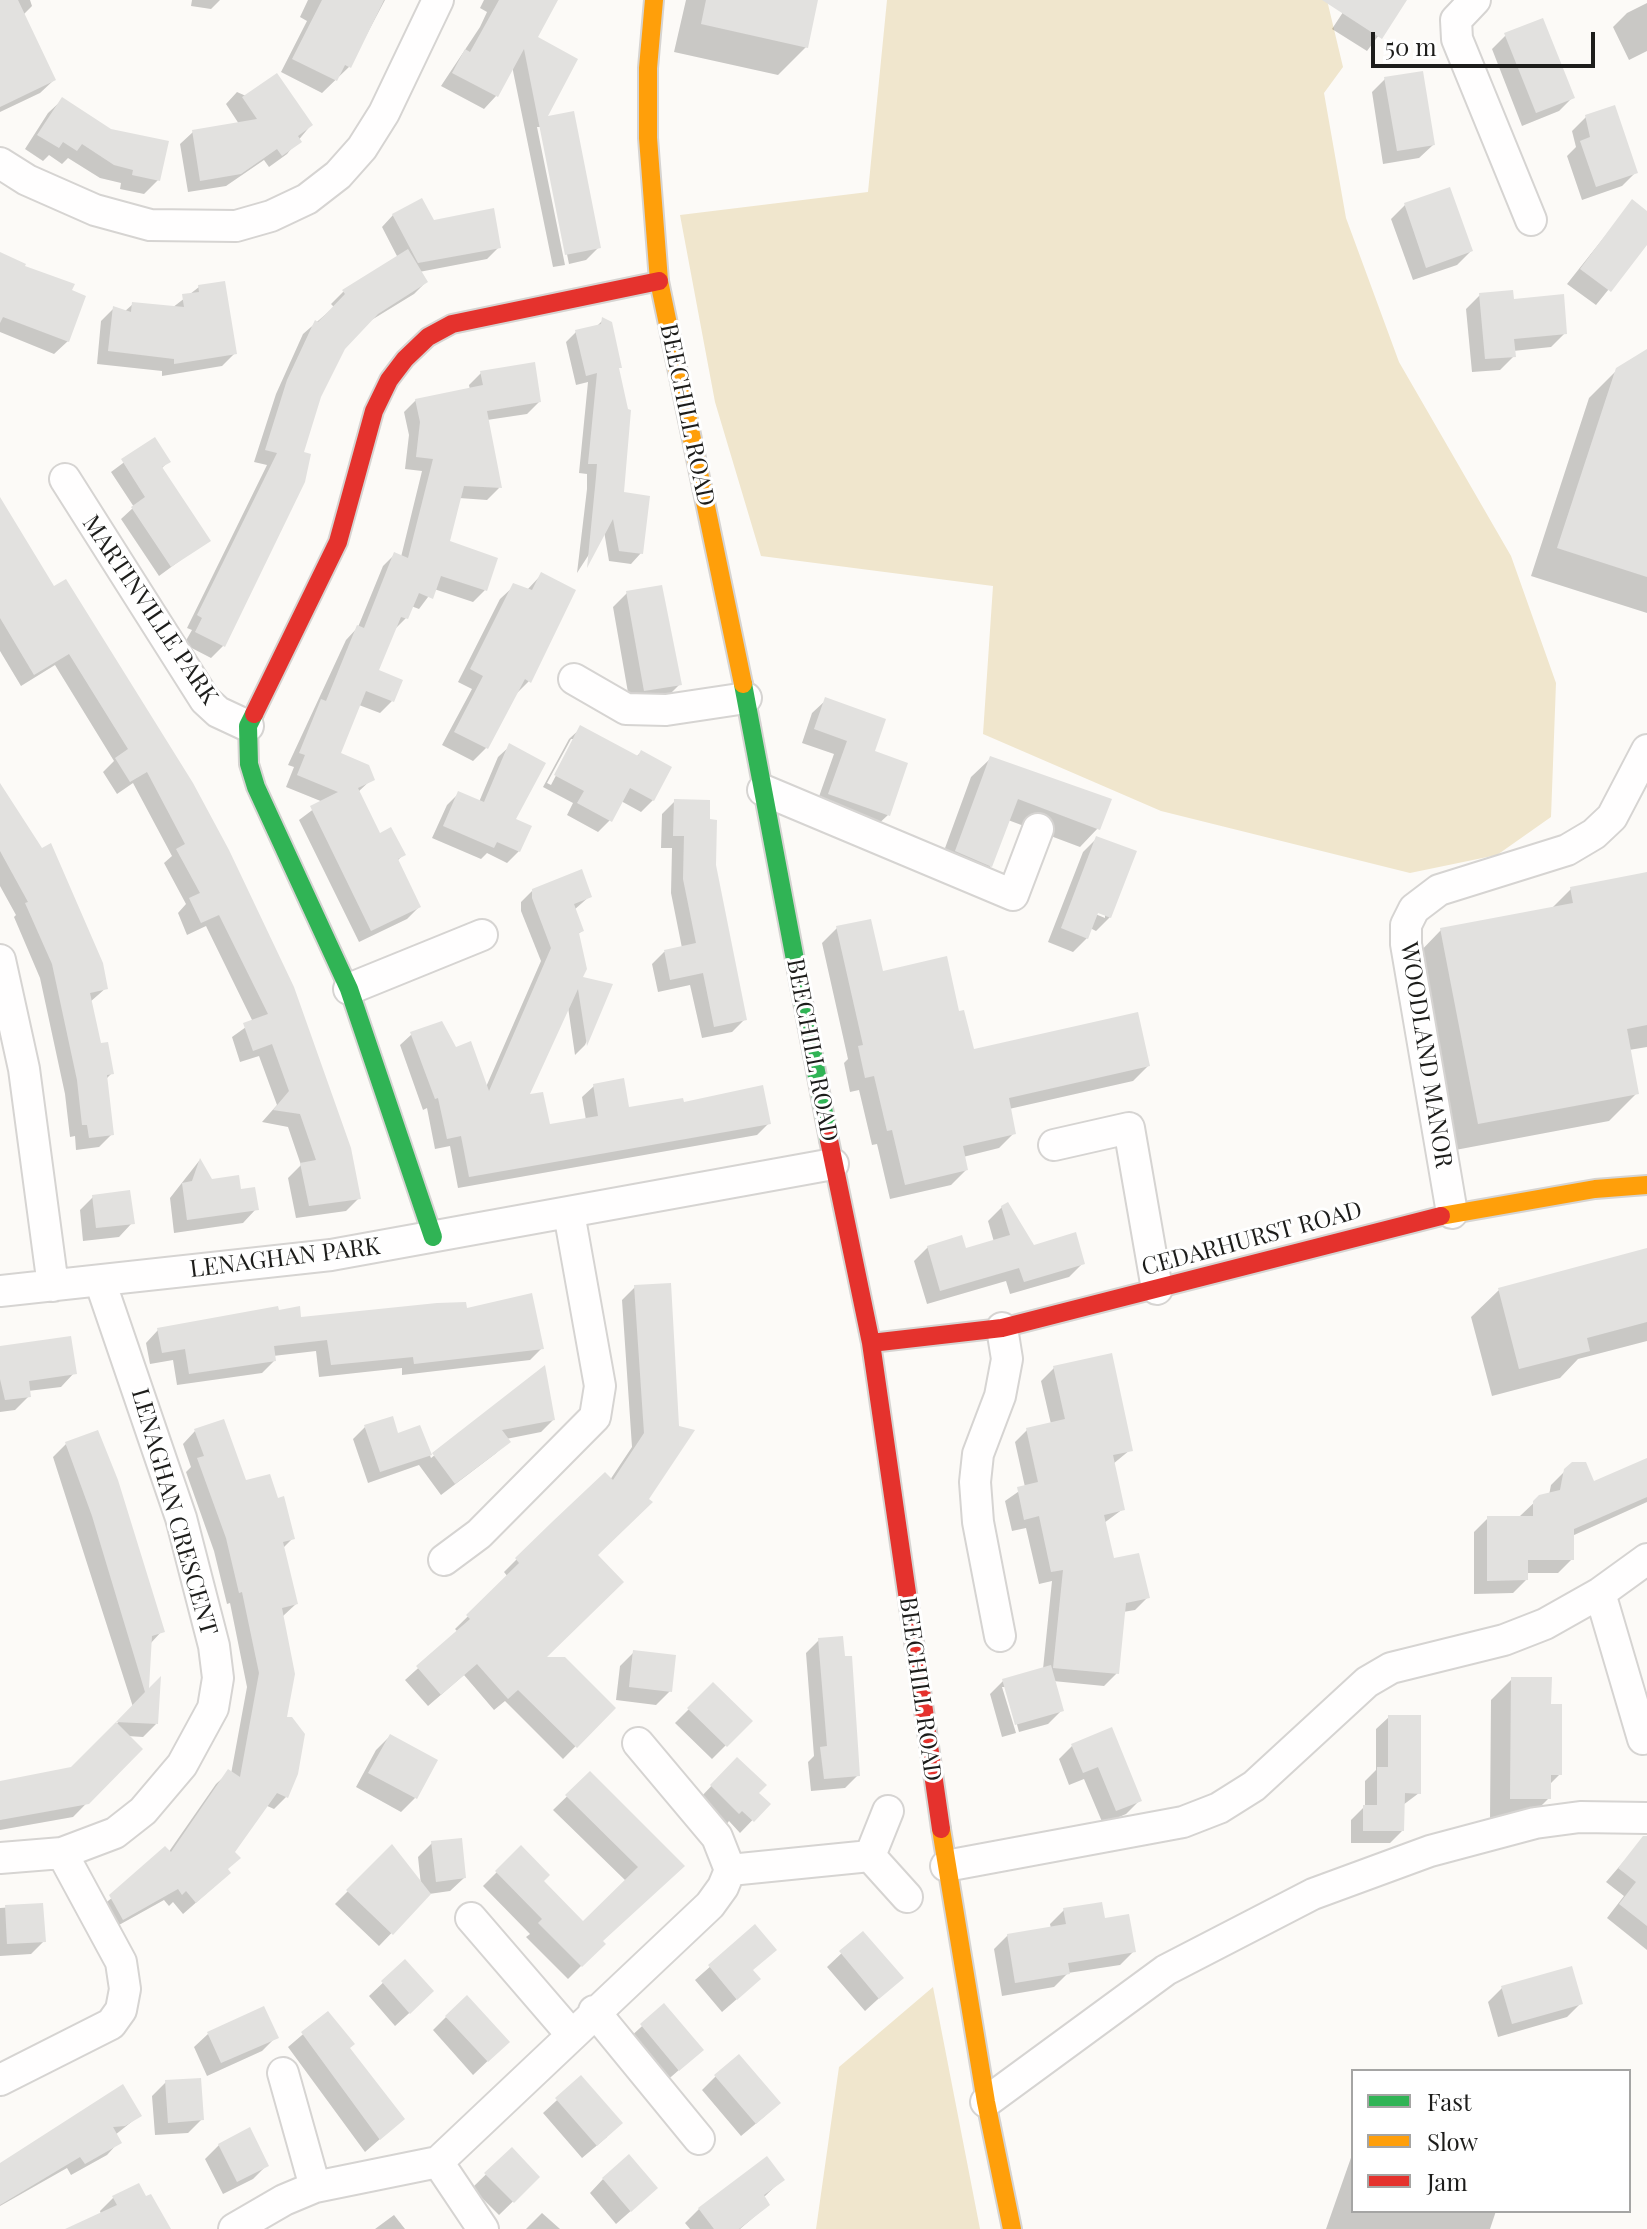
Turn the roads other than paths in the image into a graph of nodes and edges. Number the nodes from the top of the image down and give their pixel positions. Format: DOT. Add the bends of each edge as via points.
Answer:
graph roads {
  1 [pos="438,0"];
  2 [pos="654,0"];
  3 [pos="1475,0"];
  4 [pos="0,163"];
  5 [pos="1531,220"];
  6 [pos="659,281"];
  7 [pos="65,479"];
  8 [pos="574,679"];
  9 [pos="746,698"];
  10 [pos="248,726"];
  11 [pos="1647,750"];
  12 [pos="763,790"];
  13 [pos="1038,829"];
  14 [pos="482,935"];
  15 [pos="0,960"];
  16 [pos="349,989"];
  17 [pos="1054,1145"];
  18 [pos="833,1164"];
  19 [pos="1647,1185"];
  20 [pos="569,1213"];
  21 [pos="1452,1213"];
  22 [pos="433,1237"];
  23 [pos="100,1281"];
  24 [pos="53,1286"];
  25 [pos="1157,1289"];
  26 [pos="0,1291"];
  27 [pos="1002,1328"];
  28 [pos="871,1343"];
  29 [pos="1647,1559"];
  30 [pos="444,1560"];
  31 [pos="1600,1593"];
  32 [pos="1000,1636"];
  33 [pos="1643,1739"];
  34 [pos="638,1743"];
  35 [pos="888,1811"];
  36 [pos="1647,1818"];
  37 [pos="62,1853"];
  38 [pos="870,1856"];
  39 [pos="0,1858"];
  40 [pos="946,1866"];
  41 [pos="730,1870"];
  42 [pos="907,1897"];
  43 [pos="471,1918"];
  44 [pos="594,2011"];
  45 [pos="571,2034"];
  46 [pos="283,2073"];
  47 [pos="0,2080"];
  48 [pos="986,2102"];
  49 [pos="699,2139"];
  50 [pos="438,2162"];
  51 [pos="315,2187"];
  52 [pos="234,2229"];
  53 [pos="483,2229"];
  54 [pos="1012,2229"];
  1 -- 4 [label="street" via="362,148 307,199 271,216 236,226 150,225 95,210"];
  2 -- 6 [label="street, BEECHILL ROAD" via="648,138"];
  3 -- 5 [label="street" via="1456,20 1457,39"];
  6 -- 9 [label="street, BEECHILL ROAD"];
  6 -- 10 [label="street, MARTINVILLE PARK" via="452,324 405,359 374,411 338,542"];
  7 -- 10 [label="street, MARTINVILLE PARK" via="205,700"];
  8 -- 9 [label="street" via="626,709 666,710"];
  9 -- 12 [label="street, BEECHILL ROAD"];
  10 -- 16 [label="street, MARTINVILLE PARK" via="256,787"];
  11 -- 21 [label="street, WOODLAND MANOR" via="1612,817 1594,834 1567,850 1426,897 1406,925"];
  12 -- 13 [label="street" via="1013,895"];
  12 -- 18 [label="street, BEECHILL ROAD"];
  14 -- 16 [label="street"];
  15 -- 24 [label="street" via="24,1069"];
  16 -- 22 [label="street, MARTINVILLE PARK"];
  17 -- 25 [label="street" via="1129,1128"];
  18 -- 20 [label="street, LENAGHAN PARK"];
  18 -- 28 [label="street, BEECHILL ROAD"];
  19 -- 21 [label="street, CEDARHURST ROAD"];
  20 -- 22 [label="street, LENAGHAN PARK"];
  20 -- 30 [label="street" via="600,1386 595,1417 479,1534"];
  21 -- 25 [label="street, CEDARHURST ROAD"];
  22 -- 23 [label="street, LENAGHAN PARK" via="316,1257"];
  23 -- 24 [label="street, LENAGHAN PARK"];
  23 -- 37 [label="street, LENAGHAN CRESCENT" via="181,1518 218,1678 200,1738 143,1811 115,1833"];
  24 -- 26 [label="street, LENAGHAN PARK"];
  25 -- 27 [label="street, CEDARHURST ROAD"];
  27 -- 28 [label="street, CEDARHURST ROAD"];
  27 -- 32 [label="street" via="1007,1359 1003,1384 978,1454 975,1482"];
  28 -- 40 [label="street, BEECHILL ROAD"];
  29 -- 31 [label="street"];
  31 -- 33 [label="street"];
  31 -- 40 [label="street" via="1504,1640 1391,1668 1367,1682 1254,1786 1219,1808 1155,1828"];
  34 -- 41 [label="street" via="717,1837"];
  35 -- 38 [label="street"];
  36 -- 48 [label="street" via="1535,1823 1430,1851 1313,1894 1166,1970"];
  37 -- 39 [label="street, LENAGHAN CRESCENT"];
  37 -- 47 [label="street" via="121,1962 121,2010 111,2024"];
  38 -- 41 [label="street"];
  38 -- 42 [label="street"];
  40 -- 48 [label="street, BEECHILL ROAD"];
  41 -- 44 [label="street" via="710,1905"];
  43 -- 45 [label="street"];
  44 -- 45 [label="street"];
  44 -- 49 [label="street"];
  45 -- 50 [label="street"];
  46 -- 51 [label="street"];
  48 -- 54 [label="street, BEECHILL ROAD"];
  50 -- 51 [label="street"];
  50 -- 53 [label="street"];
  51 -- 52 [label="street"];
}
